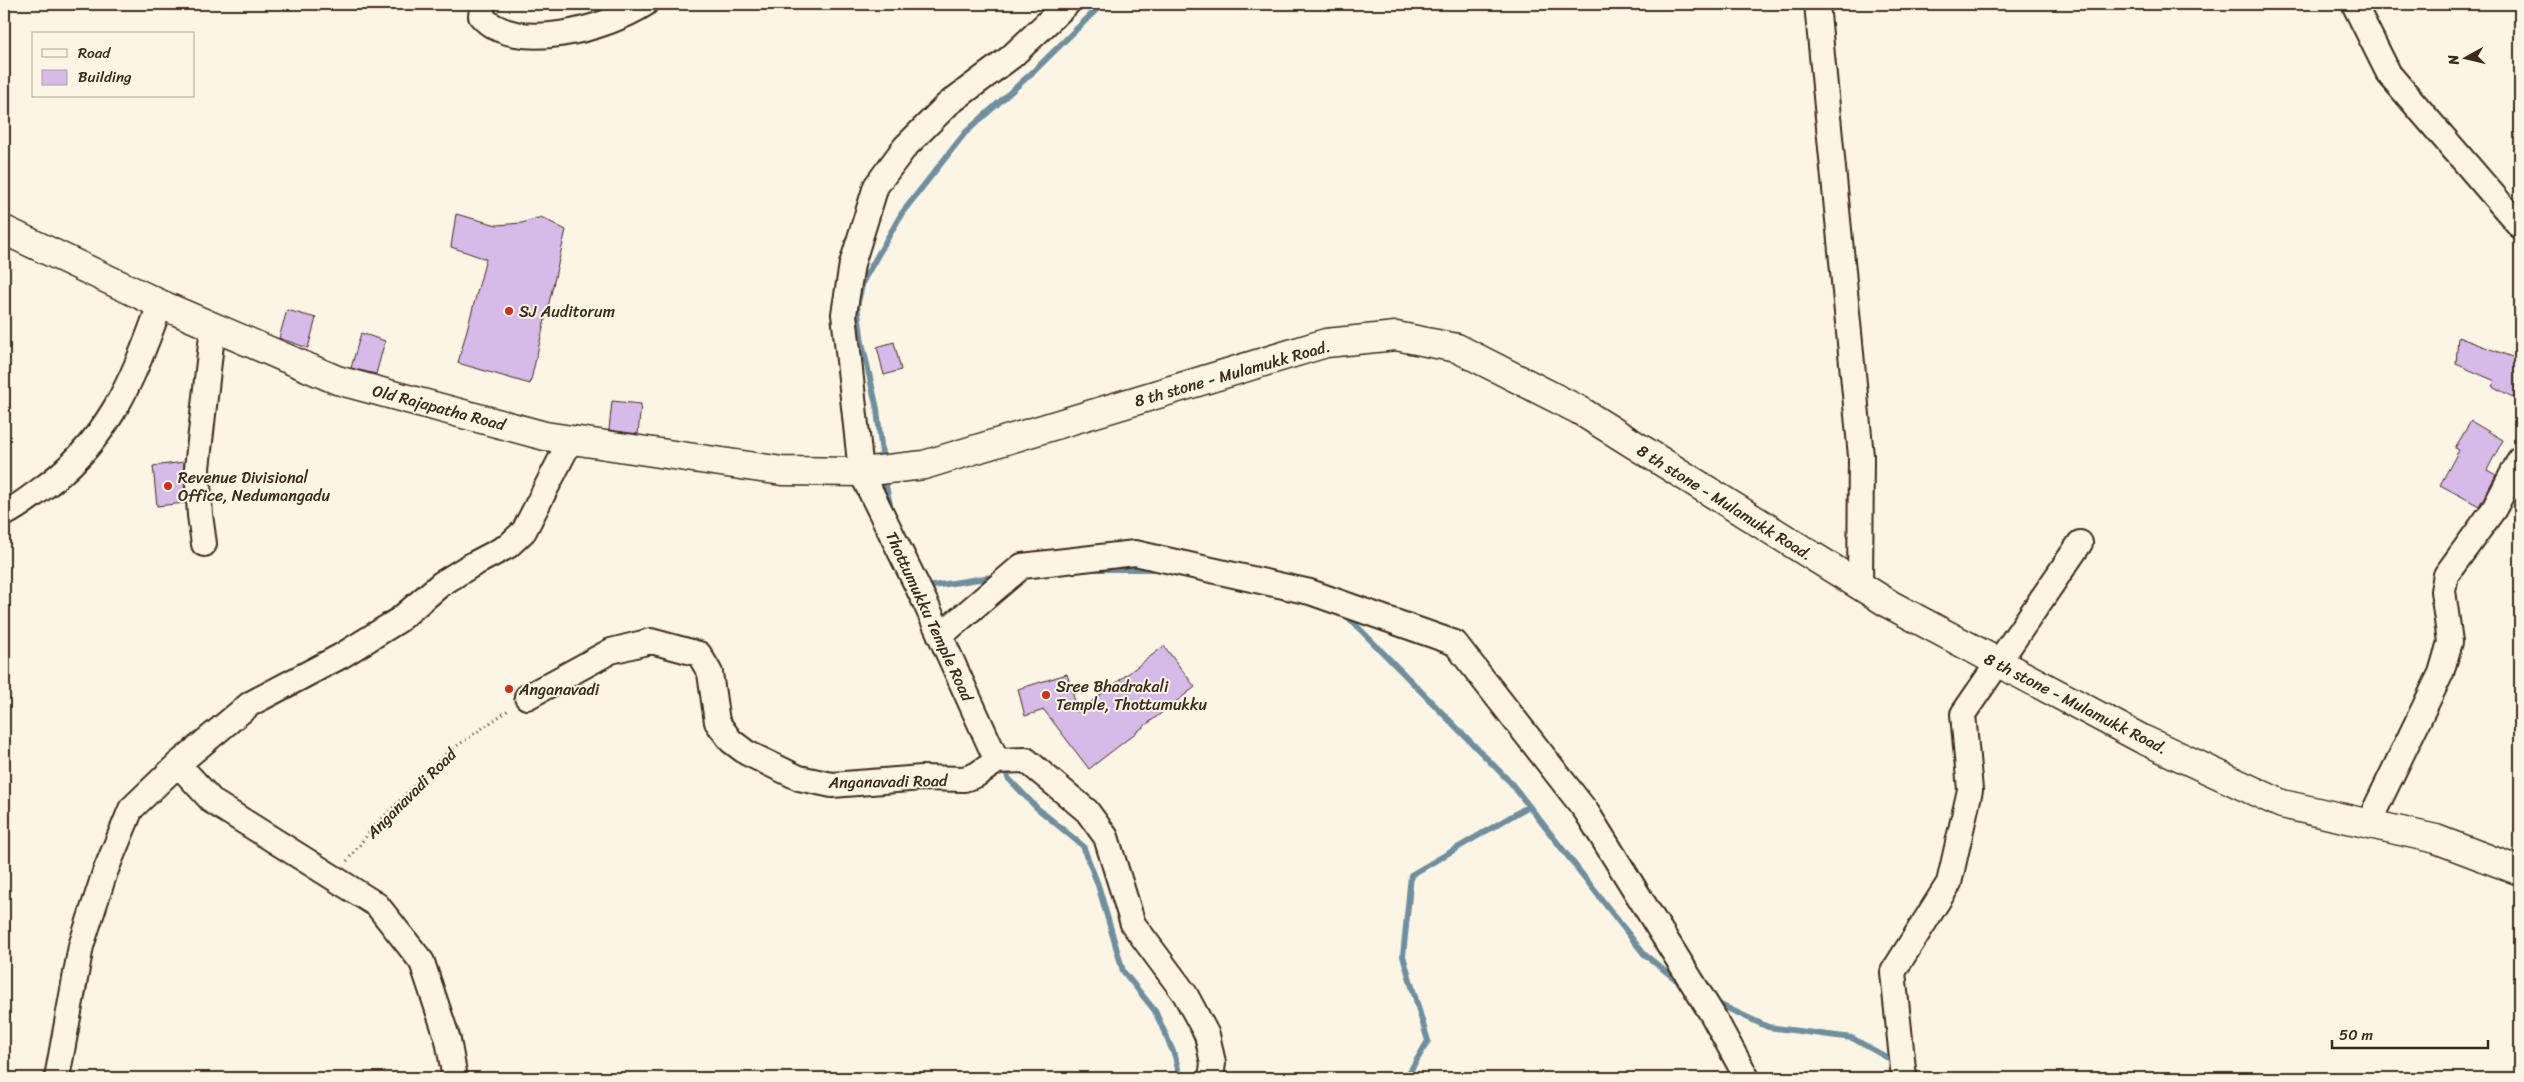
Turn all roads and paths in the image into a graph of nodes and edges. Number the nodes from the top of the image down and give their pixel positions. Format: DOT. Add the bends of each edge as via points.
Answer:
graph roads {
  1 [pos="483,4"];
  2 [pos="645,4"];
  3 [pos="1067,4"];
  4 [pos="1817,4"];
  5 [pos="2354,4"];
  6 [pos="2520,226"];
  7 [pos="4,230"];
  8 [pos="160,304"];
  9 [pos="213,326"];
  10 [pos="570,441"];
  11 [pos="2520,459"];
  12 [pos="903,467"];
  13 [pos="865,472"];
  14 [pos="4,514"];
  15 [pos="2080,543"];
  16 [pos="204,544"];
  17 [pos="1860,586"];
  18 [pos="947,630"];
  19 [pos="1999,664"];
  20 [pos="526,697"];
  21 [pos="997,761"];
  22 [pos="178,764"];
  23 [pos="2368,824"];
  24 [pos="2520,871"];
  25 [pos="334,877"];
  26 [pos="57,1078"];
  27 [pos="454,1078"];
  28 [pos="1211,1078"];
  29 [pos="1748,1078"];
  30 [pos="1904,1078"];
  1 -- 2 [label="street" via="482,16 489,25 508,32 547,36 595,26 630,14"];
  3 -- 13 [label="street, Thottumukku Temple Road" via="1011,57 948,104 905,147 876,186 852,264 844,314"];
  4 -- 17 [label="street" via="1860,456"];
  5 -- 6 [label="street" via="2389,74"];
  7 -- 8 [label="main road, Old Rajapatha Road"];
  8 -- 9 [label="main road, Old Rajapatha Road"];
  8 -- 14 [label="street" via="141,360 97,438 76,462 48,485"];
  9 -- 10 [label="main road, Old Rajapatha Road" via="337,380"];
  9 -- 16 [label="street" via="197,468"];
  10 -- 13 [label="main road, Old Rajapatha Road" via="782,470"];
  10 -- 22 [label="street" via="524,532 508,546 441,584 399,620 349,651 250,704"];
  11 -- 23 [label="street" via="2494,509 2446,575 2443,591 2450,642 2441,673"];
  12 -- 13 [label="main road, Old Rajapatha Road"];
  12 -- 17 [label="main road, 8 th stone - Mulamukk Road." via="924,465 1326,343 1396,336 1457,348 1579,410"];
  13 -- 18 [label="street, Thottumukku Temple Road"];
  15 -- 19 [label="street"];
  17 -- 19 [label="main road, 8 th stone - Mulamukk Road."];
  18 -- 21 [label="street, Thottumukku Temple Road"];
  18 -- 29 [label="street" via="1022,566 1134,553 1310,592 1455,643 1586,811"];
  19 -- 23 [label="main road, 8 th stone - Mulamukk Road." via="2142,739 2282,804"];
  19 -- 30 [label="street" via="1963,714 1970,790 1949,883 1893,972"];
  20 -- 21 [label="street, Anganavadi Road" via="611,651 651,641 699,654 710,674 717,722 731,741 747,754 799,778 832,785 922,778 964,780"];
  20 -- 25 [label="path, Anganavadi Road" via="444,755 372,829"];
  21 -- 28 [label="street" via="1026,760 1087,811 1106,837 1133,924 1185,994 1207,1036 1214,1063"];
  22 -- 25 [label="street" via="213,802"];
  22 -- 26 [label="street" via="131,809 105,872 81,946"];
  23 -- 24 [label="main road, 8 th stone - Mulamukk Road." via="2436,839"];
  25 -- 27 [label="street" via="377,906 422,962 448,1040"];
}
